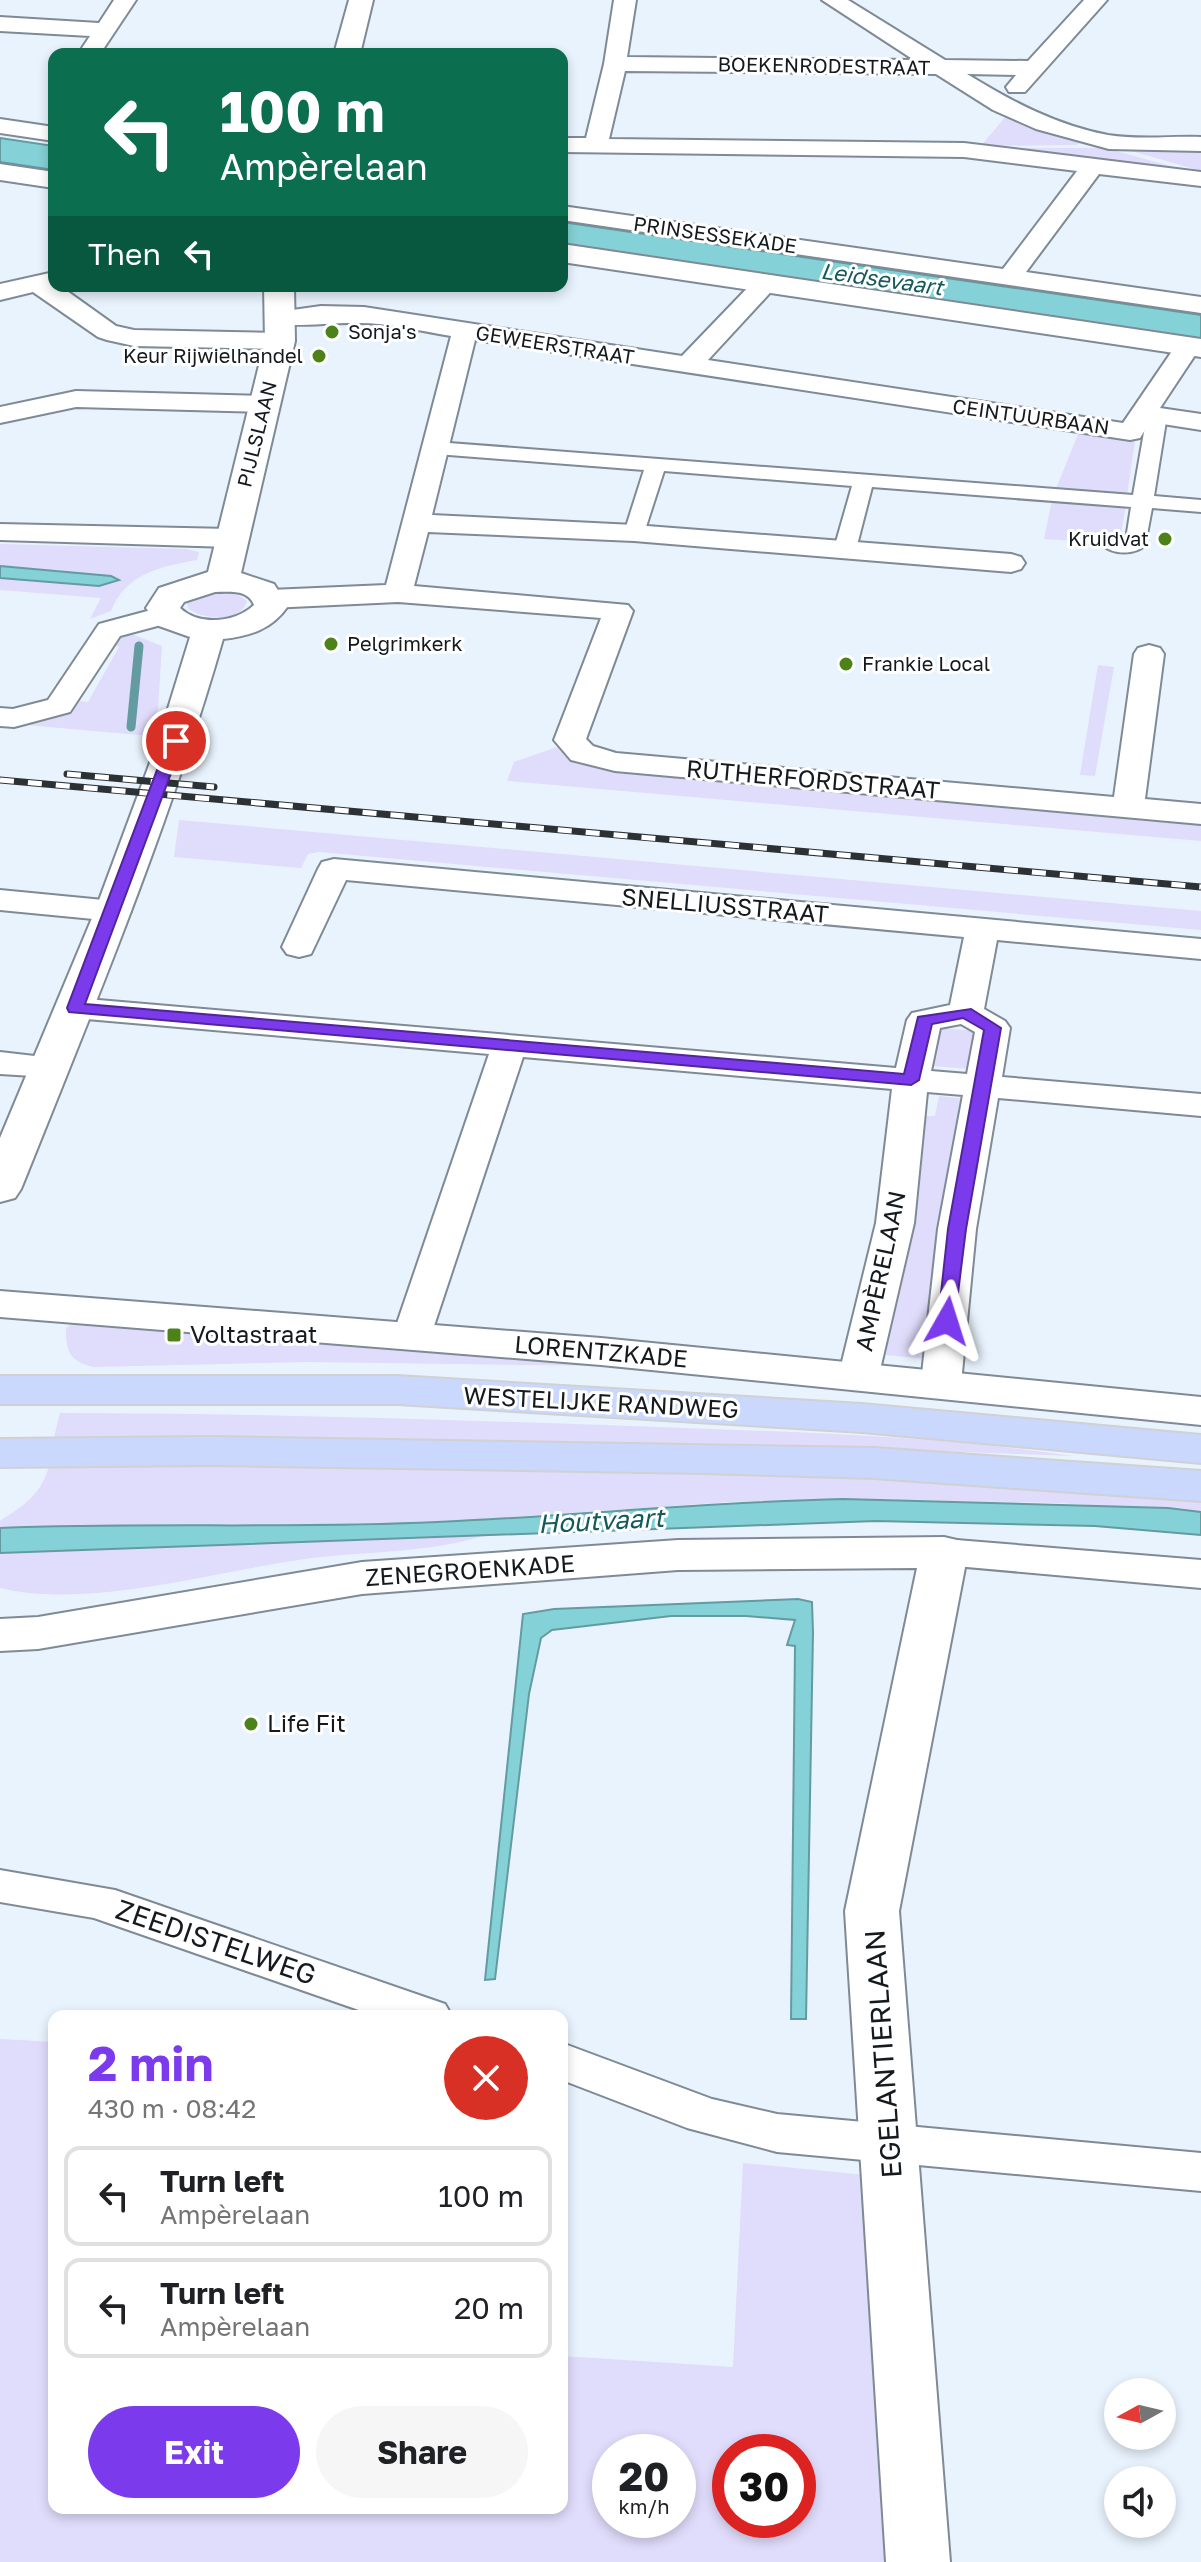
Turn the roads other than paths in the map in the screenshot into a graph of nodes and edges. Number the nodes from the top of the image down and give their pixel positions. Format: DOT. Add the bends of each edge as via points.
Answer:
graph roads {
  1 [pos="125,0"];
  2 [pos="361,0"];
  3 [pos="625,0"];
  4 [pos="833,0"];
  5 [pos="1096,0"];
  6 [pos="0,24"];
  7 [pos="105,30"];
  8 [pos="93,48"];
  9 [pos="349,48"];
  10 [pos="615,64"];
  11 [pos="945,67"];
  12 [pos="1034,68"];
  13 [pos="1001,105"];
  14 [pos="0,126"];
  15 [pos="48,133"];
  16 [pos="1201,144"];
  17 [pos="568,145"];
  18 [pos="596,145"];
  19 [pos="964,150"];
  20 [pos="1093,166"];
  21 [pos="0,172"];
  22 [pos="48,179"];
  23 [pos="1201,179"];
  24 [pos="568,214"];
  25 [pos="568,254"];
  26 [pos="1010,277"];
  27 [pos="46,282"];
  28 [pos="766,283"];
  29 [pos="0,292"];
  30 [pos="58,292"];
  31 [pos="279,292"];
  32 [pos="1201,305"];
  33 [pos="280,330"];
  34 [pos="465,330"];
  35 [pos="1194,347"];
  36 [pos="688,365"];
  37 [pos="830,387"];
  38 [pos="265,404"];
  39 [pos="1150,414"];
  40 [pos="0,415"];
  41 [pos="1201,422"];
  42 [pos="436,448"];
  43 [pos="656,465"];
  44 [pos="864,480"];
  45 [pos="1143,502"];
  46 [pos="1201,506"];
  47 [pos="417,523"];
  48 [pos="0,532"];
  49 [pos="634,533"];
  50 [pos="230,538"];
  51 [pos="1113,545"];
  52 [pos="845,549"];
  53 [pos="1011,563"];
  54 [pos="222,581"];
  55 [pos="398,593"];
  56 [pos="270,599"];
  57 [pos="166,615"];
  58 [pos="209,630"];
  59 [pos="1149,654"];
  60 [pos="0,717"];
  61 [pos="1128,808"];
  62 [pos="1201,814"];
  63 [pos="0,900"];
  64 [pos="114,911"];
  65 [pos="982,930"];
  66 [pos="299,947"];
  67 [pos="1201,949"];
  68 [pos="75,1008"];
  69 [pos="966,1013"];
  70 [pos="509,1046"];
  71 [pos="0,1063"];
  72 [pos="49,1066"];
  73 [pos="911,1080"];
  74 [pos="983,1087"];
  75 [pos="1201,1105"];
  76 [pos="0,1189"];
  77 [pos="0,1304"];
  78 [pos="412,1335"];
  79 [pos="859,1374"];
  80 [pos="941,1383"];
  81 [pos="0,1390"];
  82 [pos="1201,1411"];
  83 [pos="1201,1449"];
  84 [pos="0,1453"];
  85 [pos="1201,1486"];
  86 [pos="944,1552"];
  87 [pos="1201,1574"];
  88 [pos="0,1635"];
  89 [pos="0,1886"];
  90 [pos="411,2010"];
  91 [pos="568,2063"];
  92 [pos="890,2141"];
  93 [pos="1201,2172"];
  94 [pos="918,2562"];
  1 -- 7 [label="street"];
  2 -- 9 [label="street"];
  3 -- 10 [label="street"];
  4 -- 11 [label="street"];
  5 -- 12 [label="street"];
  6 -- 7 [label="street"];
  7 -- 8 [label="street"];
  10 -- 11 [label="street, BOEKENRODESTRAAT"];
  10 -- 18 [label="street"];
  11 -- 12 [label="street, BOEKENRODESTRAAT"];
  11 -- 13 [label="street"];
  12 -- 13 [label="street"];
  13 -- 16 [label="street" via="1044,124 1109,142"];
  13 -- 19 [label="street"];
  14 -- 15 [label="street"];
  17 -- 18 [label="street"];
  18 -- 19 [label="street"];
  19 -- 20 [label="street"];
  20 -- 23 [label="street"];
  20 -- 26 [label="street"];
  21 -- 22 [label="street"];
  24 -- 26 [label="street, PRINSESSEKADE"];
  25 -- 28 [label="street"];
  26 -- 32 [label="street, PRINSESSEKADE"];
  27 -- 29 [label="street"];
  28 -- 35 [label="street"];
  28 -- 36 [label="street"];
  30 -- 33 [label="street, GEWEERSTRAAT" via="107,332 134,338"];
  31 -- 33 [label="street, PIJLSLAAN"];
  33 -- 34 [label="street, GEWEERSTRAAT" via="321,314"];
  33 -- 38 [label="street, PIJLSLAAN"];
  34 -- 36 [label="street, GEWEERSTRAAT"];
  34 -- 42 [label="street"];
  35 -- 39 [label="street, CEINTUURBAAN"];
  36 -- 37 [label="street, GEWEERSTRAAT"];
  37 -- 39 [label="street, CEINTUURBAAN" via="1130,432"];
  38 -- 40 [label="street" via="76,399"];
  38 -- 50 [label="street, PIJLSLAAN"];
  39 -- 41 [label="street"];
  39 -- 45 [label="street"];
  42 -- 43 [label="street"];
  42 -- 47 [label="street"];
  43 -- 44 [label="street"];
  43 -- 49 [label="street"];
  44 -- 45 [label="street"];
  44 -- 52 [label="street"];
  45 -- 46 [label="street"];
  45 -- 51 [label="street" via="1135,545"];
  47 -- 49 [label="street"];
  47 -- 55 [label="street"];
  48 -- 50 [label="street"];
  49 -- 52 [label="street"];
  50 -- 54 [label="street, PIJLSLAAN"];
  52 -- 53 [label="street"];
  54 -- 56 [label="street" via="254,586"];
  54 -- 57 [label="street" via="180,589 165,601"];
  55 -- 56 [label="street"];
  55 -- 61 [label="street, RUTHERFORDSTRAAT" via="618,611 570,740 582,753 615,762"];
  56 -- 58 [label="street" via="268,612 251,623"];
  57 -- 58 [label="street" via="182,625"];
  57 -- 60 [label="street" via="109,630 59,706"];
  58 -- 64 [label="street" via="176,741"];
  59 -- 61 [label="street"];
  61 -- 62 [label="street, RUTHERFORDSTRAAT"];
  63 -- 64 [label="street"];
  64 -- 68 [label="street"];
  65 -- 66 [label="street, SNELLIUSSTRAAT" via="334,869"];
  65 -- 67 [label="street, SNELLIUSSTRAAT"];
  65 -- 69 [label="street"];
  68 -- 70 [label="street"];
  68 -- 72 [label="street"];
  69 -- 73 [label="street, AMPÈRELAAN" via="924,1020"];
  69 -- 74 [label="street" via="993,1028"];
  70 -- 73 [label="street"];
  70 -- 78 [label="street"];
  71 -- 72 [label="street"];
  72 -- 76 [label="street"];
  73 -- 74 [label="street"];
  73 -- 79 [label="street, AMPÈRELAAN" via="895,1223"];
  74 -- 75 [label="street"];
  74 -- 80 [label="street" via="957,1229"];
  77 -- 78 [label="street, LORENTZKADE"];
  78 -- 79 [label="street, LORENTZKADE"];
  79 -- 80 [label="street, LORENTZKADE"];
  80 -- 82 [label="street, LORENTZKADE"];
  81 -- 83 [label="main road, WESTELIJKE RANDWEG" via="397,1390 877,1419"];
  84 -- 85 [label="main road, WESTELIJKE RANDWEG" via="735,1459 874,1463"];
  86 -- 87 [label="street"];
  86 -- 88 [label="street, ZENEGROENKADE" via="678,1555 362,1578"];
  86 -- 92 [label="street, EGELANTIERLAAN" via="872,1911"];
  89 -- 90 [label="street, ZEEDISTELWEG" via="99,1902"];
  91 -- 92 [label="street" via="704,2115 777,2133"];
  92 -- 93 [label="street"];
  92 -- 94 [label="street, EGELANTIERLAAN"];
}
